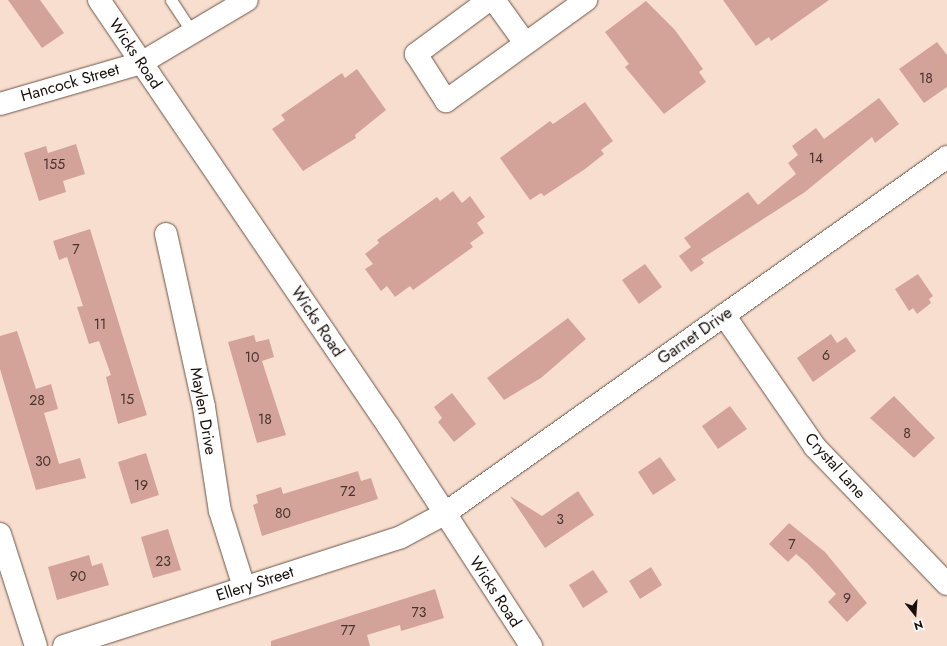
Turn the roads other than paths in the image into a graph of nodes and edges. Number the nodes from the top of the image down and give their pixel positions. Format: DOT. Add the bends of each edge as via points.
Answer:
graph roads {
  1 [pos="99,0"];
  2 [pos="171,0"];
  3 [pos="247,0"];
  4 [pos="489,0"];
  5 [pos="494,0"];
  6 [pos="586,0"];
  7 [pos="194,35"];
  8 [pos="525,43"];
  9 [pos="141,63"];
  10 [pos="0,104"];
  11 [pos="947,157"];
  12 [pos="166,234"];
  13 [pos="724,315"];
  14 [pos="444,514"];
  15 [pos="0,534"];
  16 [pos="947,584"];
  17 [pos="244,587"];
  18 [pos="36,646"];
  19 [pos="64,646"];
  20 [pos="531,646"];
  1 -- 9 [label="street, Wicks Road"];
  2 -- 7 [label="lane"];
  3 -- 7 [label="street, Hancock Street"];
  4 -- 8 [label="street" via="416,54 446,101"];
  5 -- 8 [label="street"];
  6 -- 8 [label="street"];
  7 -- 9 [label="street, Hancock Street"];
  9 -- 10 [label="street, Hancock Street"];
  9 -- 14 [label="street, Wicks Road" via="389,427"];
  11 -- 13 [label="street, Garnet Drive"];
  12 -- 17 [label="street, Maylen Drive" via="204,407 220,511"];
  13 -- 14 [label="street, Garnet Drive"];
  13 -- 16 [label="street, Crystal Lane" via="815,447"];
  14 -- 17 [label="street, Ellery Street" via="402,537"];
  14 -- 20 [label="street, Wicks Road"];
  15 -- 18 [label="street"];
  17 -- 19 [label="street, Ellery Street"];
}
